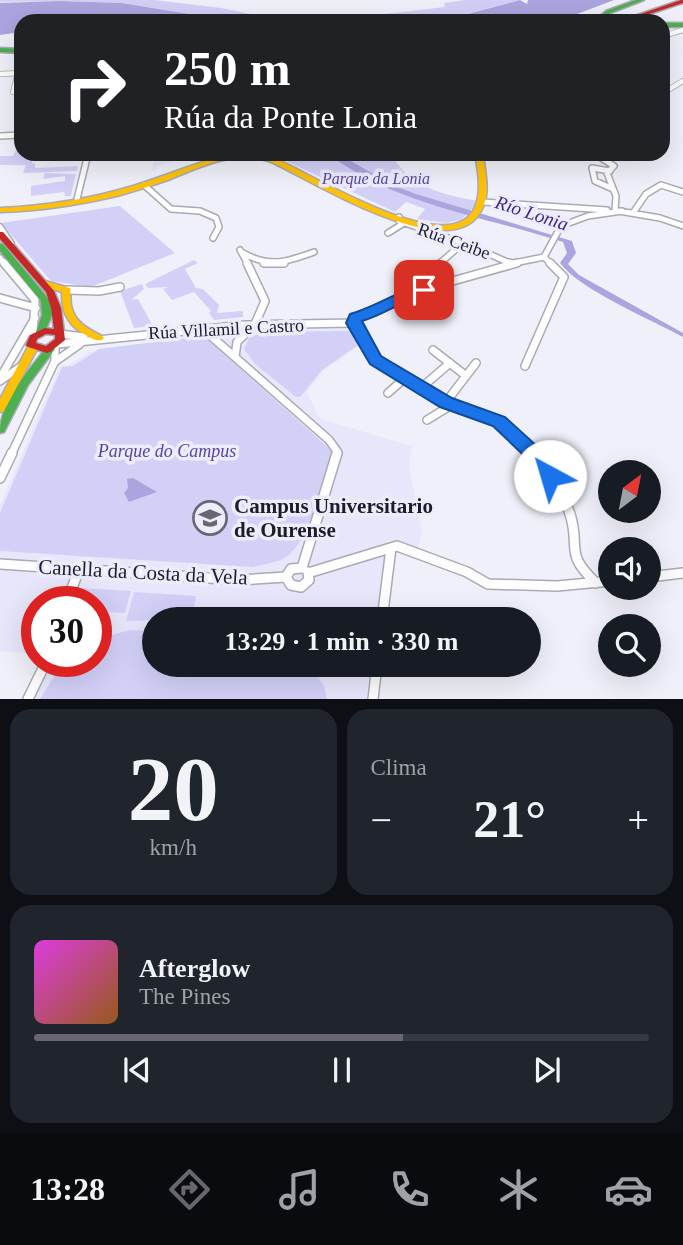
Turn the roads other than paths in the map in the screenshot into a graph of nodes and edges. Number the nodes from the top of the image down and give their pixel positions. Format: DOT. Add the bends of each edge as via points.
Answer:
graph roads {
  1 [pos="640,0"];
  2 [pos="683,2"];
  3 [pos="610,14"];
  4 [pos="645,14"];
  5 [pos="656,14"];
  6 [pos="86,161"];
  7 [pos="218,161"];
  8 [pos="272,161"];
  9 [pos="276,161"];
  10 [pos="481,161"];
  11 [pos="606,161"];
  12 [pos="279,163"];
  13 [pos="610,171"];
  14 [pos="144,185"];
  15 [pos="613,189"];
  16 [pos="683,192"];
  17 [pos="77,199"];
  18 [pos="483,202"];
  19 [pos="619,211"];
  20 [pos="4,212"];
  21 [pos="633,213"];
  22 [pos="401,220"];
  23 [pos="683,226"];
  24 [pos="0,227"];
  25 [pos="388,233"];
  26 [pos="0,234"];
  27 [pos="213,238"];
  28 [pos="0,246"];
  29 [pos="455,250"];
  30 [pos="314,252"];
  31 [pos="19,255"];
  32 [pos="545,256"];
  33 [pos="0,258"];
  34 [pos="513,264"];
  35 [pos="45,284"];
  36 [pos="120,287"];
  37 [pos="67,290"];
  38 [pos="417,291"];
  39 [pos="0,298"];
  40 [pos="65,302"];
  41 [pos="36,308"];
  42 [pos="56,314"];
  43 [pos="35,317"];
  44 [pos="354,323"];
  45 [pos="254,324"];
  46 [pos="202,329"];
  47 [pos="99,338"];
  48 [pos="36,339"];
  49 [pos="56,341"];
  50 [pos="86,341"];
  51 [pos="433,350"];
  52 [pos="235,358"];
  53 [pos="55,361"];
  54 [pos="450,363"];
  55 [pos="476,363"];
  56 [pos="24,364"];
  57 [pos="525,366"];
  58 [pos="465,375"];
  59 [pos="405,378"];
  60 [pos="0,379"];
  61 [pos="422,387"];
  62 [pos="388,393"];
  63 [pos="449,403"];
  64 [pos="0,408"];
  65 [pos="427,421"];
  66 [pos="0,429"];
  67 [pos="0,478"];
  68 [pos="391,548"];
  69 [pos="0,564"];
  70 [pos="79,569"];
  71 [pos="305,570"];
  72 [pos="683,573"];
  73 [pos="661,576"];
  74 [pos="286,577"];
  75 [pos="596,583"];
  76 [pos="73,586"];
  77 [pos="384,607"];
  78 [pos="39,677"];
  79 [pos="376,677"];
  80 [pos="28,699"];
  81 [pos="373,699"];
  1 -- 3 [label="main road"];
  2 -- 4 [label="main road"];
  2 -- 5 [label="main road"];
  6 -- 17 [label="street"];
  7 -- 14 [label="main road"];
  8 -- 12 [label="main road"];
  9 -- 12 [label="main road"];
  10 -- 18 [label="main road"];
  11 -- 13 [label="street" via="614,166"];
  12 -- 22 [label="main road"];
  13 -- 15 [label="street"];
  13 -- 15 [label="street" via="592,168 592,177 596,184"];
  14 -- 17 [label="main road"];
  14 -- 27 [label="street" via="171,209 200,211 216,218 219,228"];
  15 -- 19 [label="street"];
  16 -- 21 [label="street" via="661,186 646,194"];
  17 -- 20 [label="main road"];
  18 -- 19 [label="street"];
  18 -- 22 [label="main road" via="462,224 443,227"];
  19 -- 21 [label="street"];
  19 -- 32 [label="street" via="561,226"];
  21 -- 23 [label="street"];
  22 -- 25 [label="street"];
  22 -- 34 [label="street, Rúa Ceibe"];
  24 -- 31 [label="street"];
  26 -- 31 [label="main road"];
  28 -- 48 [label="main road" via="45,301 47,315"];
  29 -- 38 [label="street" via="421,281"];
  30 -- 45 [label="street" via="274,265 263,264 240,250 265,301"];
  31 -- 35 [label="main road"];
  32 -- 34 [label="street"];
  32 -- 57 [label="street" via="564,277"];
  33 -- 41 [label="street" via="32,295"];
  34 -- 38 [label="street"];
  35 -- 37 [label="main road"];
  35 -- 42 [label="main road" via="54,298"];
  36 -- 37 [label="street"];
  37 -- 40 [label="main road"];
  38 -- 44 [label="street" via="355,318"];
  39 -- 41 [label="street"];
  40 -- 42 [label="main road"];
  40 -- 47 [label="main road" via="70,323"];
  41 -- 43 [label="street"];
  42 -- 49 [label="main road"];
  43 -- 48 [label="street"];
  43 -- 60 [label="street"];
  44 -- 45 [label="street, Rúa Villamil e Castro"];
  44 -- 59 [label="street" via="375,360"];
  45 -- 46 [label="street, Rúa Villamil e Castro"];
  45 -- 52 [label="street" via="237,342"];
  46 -- 47 [label="street, Rúa Villamil e Castro"];
  46 -- 52 [label="street"];
  47 -- 49 [label="street"];
  47 -- 50 [label="street"];
  48 -- 49 [label="main road"];
  48 -- 49 [label="main road" via="41,350"];
  48 -- 56 [label="main road"];
  49 -- 50 [label="street"];
  49 -- 53 [label="street"];
  49 -- 66 [label="main road" via="24,383"];
  50 -- 53 [label="street"];
  51 -- 54 [label="street"];
  52 -- 71 [label="street" via="337,451"];
  53 -- 67 [label="street"];
  54 -- 58 [label="street"];
  54 -- 61 [label="street"];
  55 -- 58 [label="street"];
  56 -- 60 [label="street"];
  56 -- 64 [label="main road"];
  58 -- 63 [label="street"];
  59 -- 61 [label="street"];
  59 -- 62 [label="street"];
  61 -- 63 [label="street"];
  63 -- 65 [label="street"];
  63 -- 75 [label="street" via="499,422 542,462 570,515 580,568"];
  68 -- 71 [label="street"];
  68 -- 75 [label="street" via="467,572 488,584"];
  68 -- 77 [label="street"];
  69 -- 70 [label="street, Canella da Costa da Vela"];
  70 -- 74 [label="street, Canella da Costa da Vela" via="239,580"];
  70 -- 76 [label="street"];
  71 -- 74 [label="street" via="292,569"];
  71 -- 74 [label="street" via="309,580 302,587 291,585"];
  72 -- 73 [label="street"];
  78 -- 80 [label="street"];
  79 -- 81 [label="street"];
}
